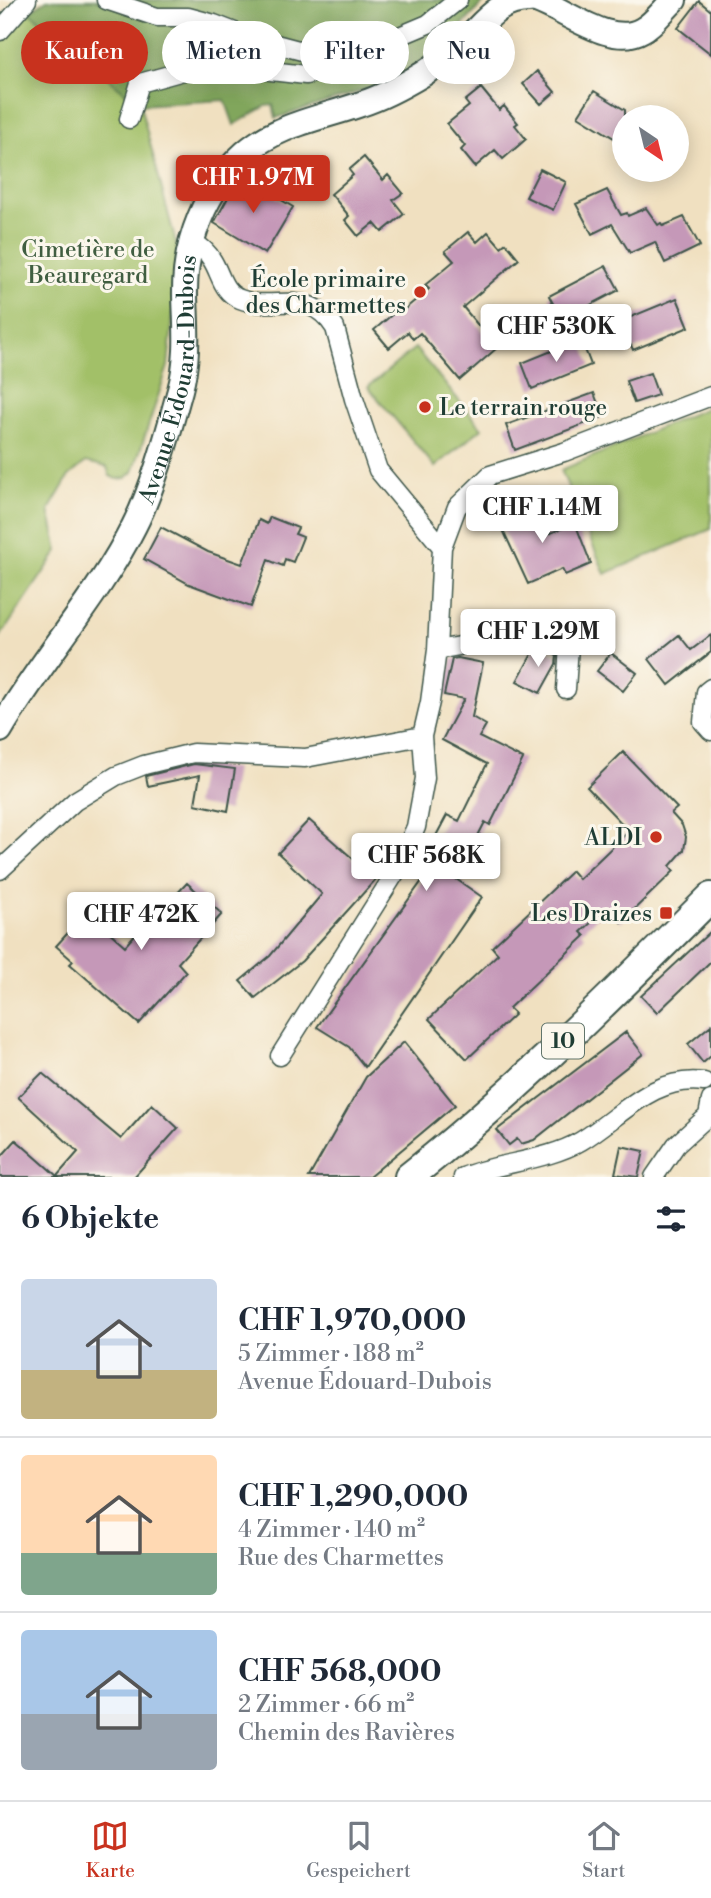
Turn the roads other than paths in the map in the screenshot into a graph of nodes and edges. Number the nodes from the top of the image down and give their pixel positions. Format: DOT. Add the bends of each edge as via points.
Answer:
graph roads {
  1 [pos="27,0"];
  2 [pos="106,0"];
  3 [pos="457,0"];
  4 [pos="520,0"];
  5 [pos="529,0"];
  6 [pos="536,0"];
  7 [pos="674,0"];
  8 [pos="0,30"];
  9 [pos="409,32"];
  10 [pos="300,51"];
  11 [pos="300,74"];
  12 [pos="129,119"];
  13 [pos="192,241"];
  14 [pos="711,396"];
  15 [pos="442,547"];
  16 [pos="437,650"];
  17 [pos="711,688"];
  18 [pos="566,689"];
  19 [pos="0,730"];
  20 [pos="711,731"];
  21 [pos="422,736"];
  22 [pos="0,870"];
  23 [pos="711,897"];
  24 [pos="280,1056"];
  25 [pos="709,1084"];
  26 [pos="711,1100"];
  27 [pos="409,1177"];
  28 [pos="463,1177"];
  29 [pos="654,1177"];
  1 -- 8 [label="street"];
  2 -- 10 [label="street" via="157,17 188,17"];
  3 -- 9 [label="street" via="428,24"];
  4 -- 5 [label="street"];
  4 -- 13 [label="street, Avenue Édouard-Dubois" via="492,12 451,54 403,86 259,142 214,190"];
  6 -- 7 [label="street" via="602,33 624,36 645,29"];
  11 -- 12 [label="street" via="209,64 174,72 140,83"];
  13 -- 15 [label="street" via="211,257 230,294 242,300 305,303 328,317 378,470"];
  13 -- 19 [label="street, Avenue Édouard-Dubois" via="181,386 141,508 121,548"];
  14 -- 15 [label="street" via="490,475 457,508"];
  15 -- 16 [label="street"];
  16 -- 18 [label="street" via="539,626 558,630 569,646"];
  16 -- 21 [label="street"];
  17 -- 20 [label="street" via="706,692 703,722"];
  21 -- 22 [label="street" via="305,758 193,753 144,765 75,801"];
  21 -- 24 [label="street" via="425,778 416,827 397,870"];
  23 -- 27 [label="main road, 10" via="627,982"];
  25 -- 28 [label="street" via="692,1080 666,1085 641,1097 580,1141"];
  26 -- 29 [label="street" via="708,1116 676,1144"];
}
